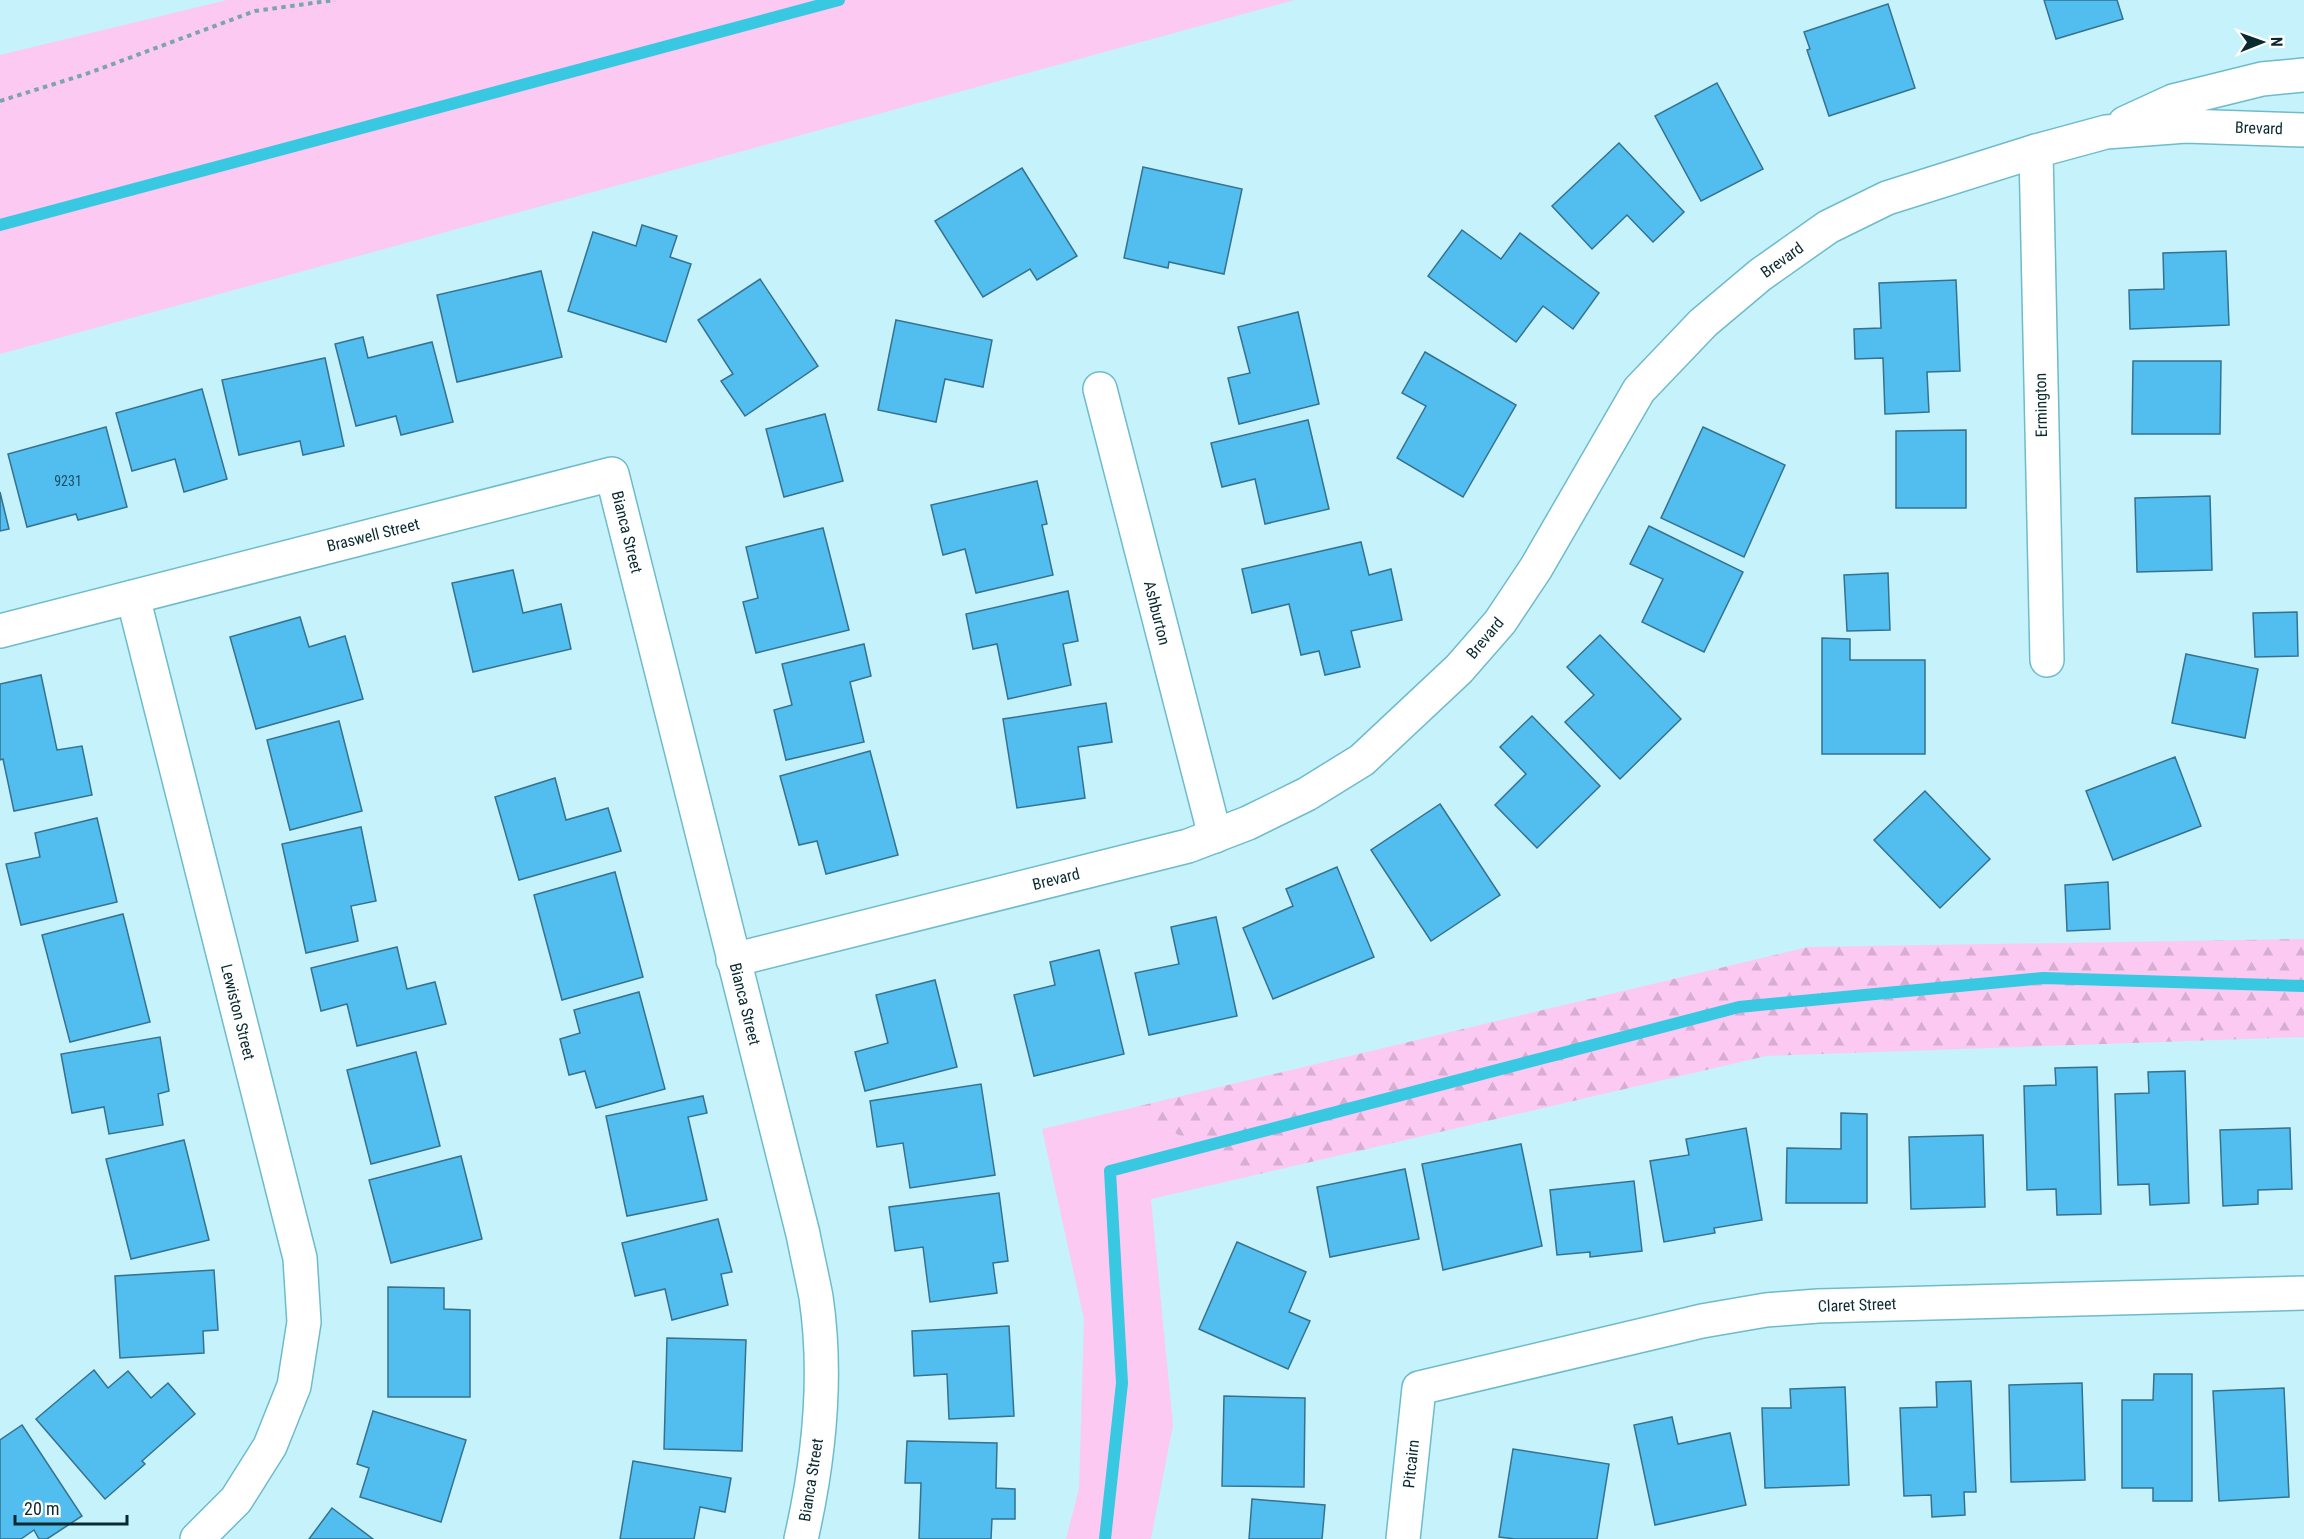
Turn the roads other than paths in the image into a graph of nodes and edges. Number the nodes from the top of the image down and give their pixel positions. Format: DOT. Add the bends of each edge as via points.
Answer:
graph roads {
  1 [pos="2304,75"];
  2 [pos="2304,130"];
  3 [pos="2106,132"];
  4 [pos="2036,151"];
  5 [pos="1100,389"];
  6 [pos="612,474"];
  7 [pos="133,597"];
  8 [pos="0,631"];
  9 [pos="2047,660"];
  10 [pos="1215,836"];
  11 [pos="733,960"];
  12 [pos="2304,1293"];
  13 [pos="1419,1388"];
  14 [pos="197,1539"];
  15 [pos="801,1539"];
  16 [pos="1403,1539"];
  1 -- 3 [label="street, Brevard" via="2262,79 2173,101"];
  2 -- 3 [label="street, Brevard" via="2186,126"];
  3 -- 4 [label="street, Brevard"];
  4 -- 9 [label="street, Ermington"];
  4 -- 10 [label="street, Brevard" via="1887,198 1828,227 1760,275 1703,323 1639,390 1536,568 1500,622 1459,669 1362,760 1307,794"];
  5 -- 10 [label="street, Ashburton"];
  6 -- 7 [label="street, Braswell Street"];
  6 -- 11 [label="street, Bianca Street"];
  7 -- 8 [label="street"];
  7 -- 14 [label="street, Lewiston Street" via="300,1258 304,1322 294,1386 270,1446 236,1500"];
  10 -- 11 [label="street, Brevard"];
  11 -- 15 [label="street, Bianca Street" via="816,1299 821,1363 820,1428 812,1493"];
  12 -- 13 [label="street, Claret Street" via="1766,1310 1702,1321"];
  13 -- 16 [label="street, Pitcairn"];
}
